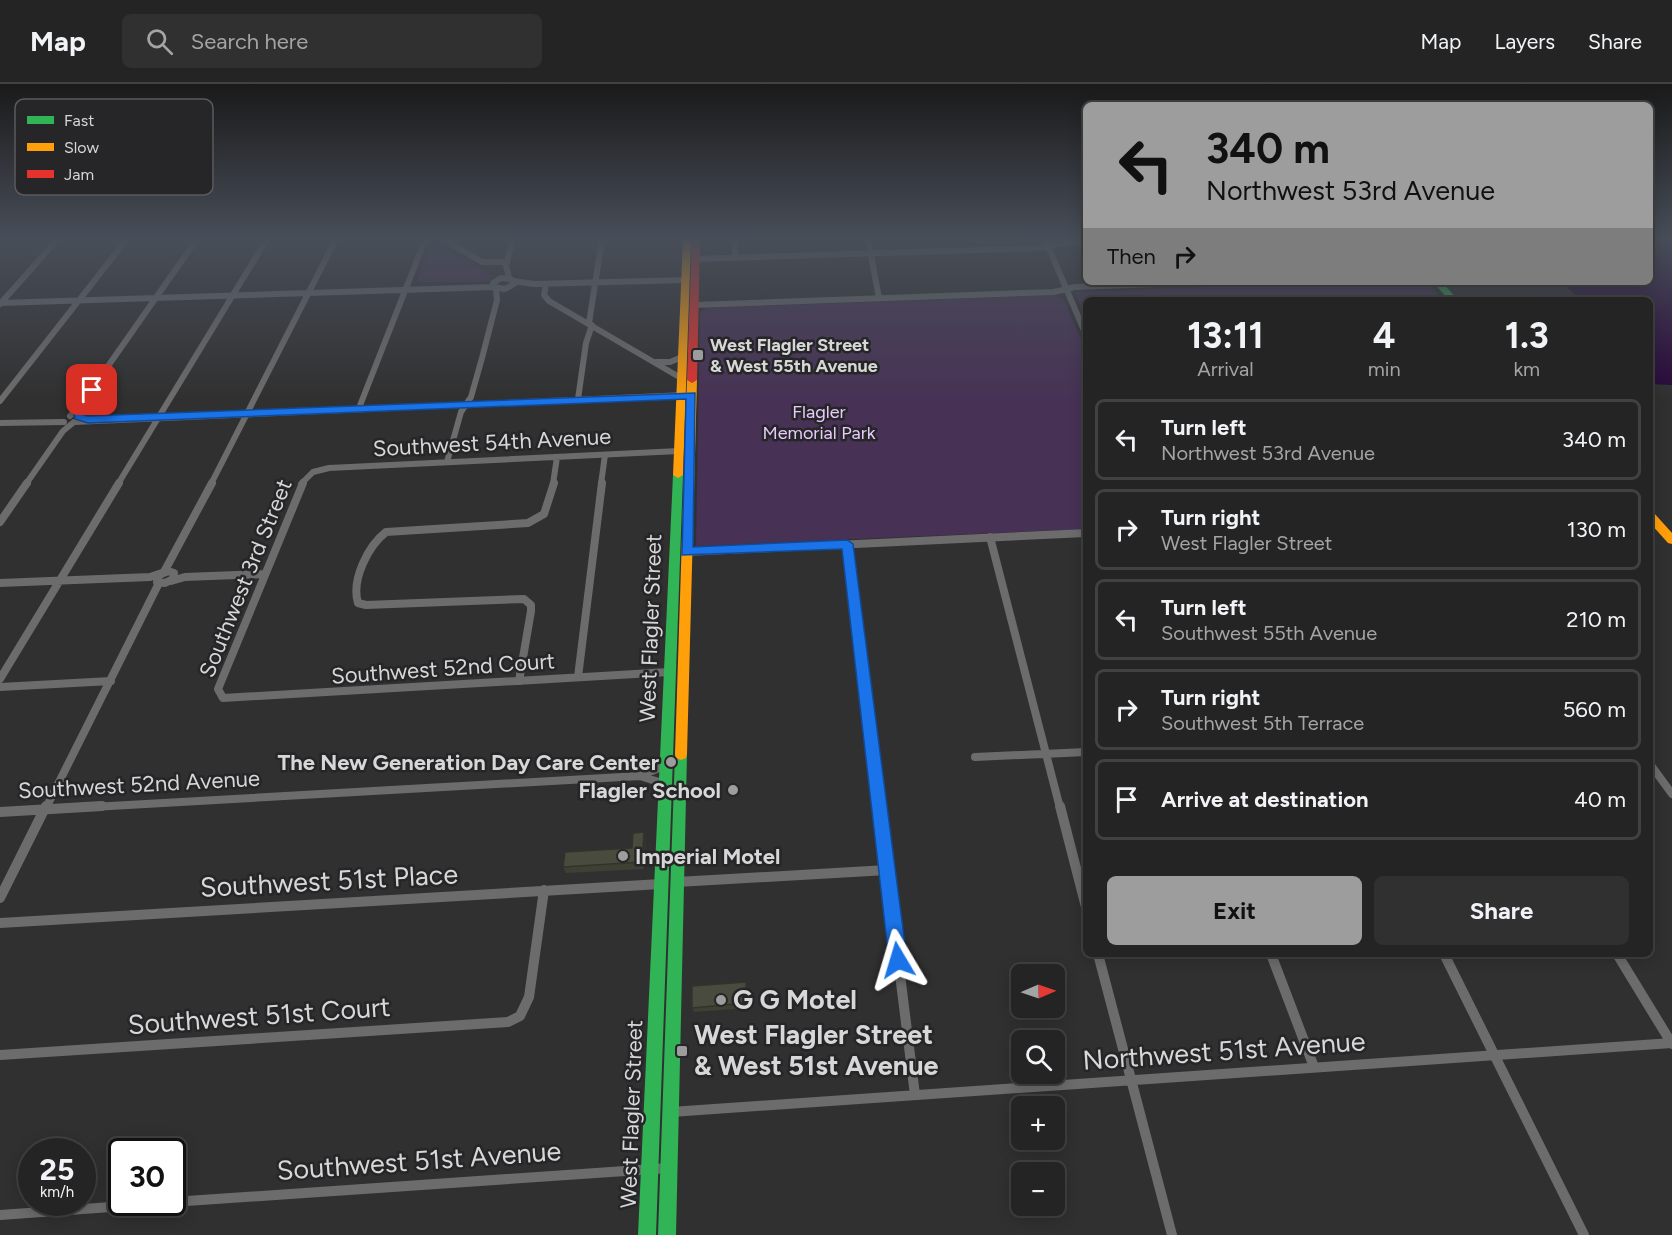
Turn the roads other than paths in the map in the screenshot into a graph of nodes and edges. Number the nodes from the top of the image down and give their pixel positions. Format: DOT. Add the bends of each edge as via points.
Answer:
graph roads {
  1 [pos="309,292"];
  2 [pos="85,293"];
  3 [pos="159,293"];
  4 [pos="282,293"];
  5 [pos="404,293"];
  6 [pos="496,293"];
  7 [pos="503,293"];
  8 [pos="544,293"];
  9 [pos="594,293"];
  10 [pos="689,293"];
  11 [pos="692,293"];
  12 [pos="878,293"];
  13 [pos="1033,293"];
  14 [pos="1068,293"];
  15 [pos="233,294"];
  16 [pos="156,297"];
  17 [pos="879,298"];
  18 [pos="79,300"];
  19 [pos="497,300"];
  20 [pos="1,303"];
  21 [pos="694,305"];
  22 [pos="590,324"];
  23 [pos="1083,328"];
  24 [pos="682,357"];
  25 [pos="653,362"];
  26 [pos="681,378"];
  27 [pos="688,392"];
  28 [pos="578,399"];
  29 [pos="0,401"];
  30 [pos="466,404"];
  31 [pos="359,408"];
  32 [pos="248,413"];
  33 [pos="160,416"];
  34 [pos="72,418"];
  35 [pos="0,423"];
  36 [pos="679,451"];
  37 [pos="605,454"];
  38 [pos="557,457"];
  39 [pos="447,462"];
  40 [pos="308,475"];
  41 [pos="682,482"];
  42 [pos="1653,519"];
  43 [pos="0,522"];
  44 [pos="1083,533"];
  45 [pos="990,537"];
  46 [pos="1672,540"];
  47 [pos="847,544"];
  48 [pos="680,553"];
  49 [pos="264,574"];
  50 [pos="163,578"];
  51 [pos="60,580"];
  52 [pos="0,583"];
  53 [pos="669,672"];
  54 [pos="578,677"];
  55 [pos="0,679"];
  56 [pos="111,681"];
  57 [pos="519,681"];
  58 [pos="0,687"];
  59 [pos="220,696"];
  60 [pos="682,702"];
  61 [pos="1083,752"];
  62 [pos="1046,754"];
  63 [pos="975,757"];
  64 [pos="666,765"];
  65 [pos="1653,768"];
  66 [pos="640,776"];
  67 [pos="665,784"];
  68 [pos="1672,794"];
  69 [pos="46,809"];
  70 [pos="0,812"];
  71 [pos="662,852"];
  72 [pos="887,870"];
  73 [pos="677,882"];
  74 [pos="661,884"];
  75 [pos="544,890"];
  76 [pos="1083,896"];
  77 [pos="0,898"];
  78 [pos="0,923"];
  79 [pos="1099,957"];
  80 [pos="1272,957"];
  81 [pos="1445,957"];
  82 [pos="1619,957"];
  83 [pos="1672,1043"];
  84 [pos="0,1055"];
  85 [pos="1494,1055"];
  86 [pos="1314,1067"];
  87 [pos="654,1070"];
  88 [pos="1131,1080"];
  89 [pos="915,1095"];
  90 [pos="671,1112"];
  91 [pos="669,1168"];
  92 [pos="650,1170"];
  93 [pos="186,1202"];
  94 [pos="108,1207"];
  95 [pos="0,1215"];
  96 [pos="647,1235"];
  97 [pos="667,1235"];
  98 [pos="1172,1235"];
  99 [pos="1584,1235"];
  1 -- 32 [label="street"];
  2 -- 18 [label="street"];
  3 -- 16 [label="street"];
  4 -- 15 [label="street"];
  5 -- 31 [label="street"];
  6 -- 19 [label="street"];
  7 -- 19 [label="street"];
  8 -- 22 [label="street" via="546,299"];
  9 -- 22 [label="street"];
  10 -- 24 [label="main road, West Flagler Street"];
  11 -- 21 [label="main road, West Flagler Street"];
  12 -- 17 [label="street"];
  13 -- 17 [label="street"];
  14 -- 23 [label="street"];
  15 -- 16 [label="street"];
  15 -- 33 [label="street"];
  16 -- 18 [label="street"];
  16 -- 34 [label="street"];
  17 -- 21 [label="street"];
  18 -- 20 [label="street"];
  18 -- 29 [label="street"];
  19 -- 30 [label="street"];
  21 -- 27 [label="main road, West Flagler Street"];
  22 -- 25 [label="street"];
  22 -- 28 [label="street"];
  24 -- 25 [label="street"];
  24 -- 26 [label="main road, West Flagler Street"];
  25 -- 26 [label="street"];
  26 -- 27 [label="main road"];
  27 -- 28 [label="street"];
  27 -- 36 [label="main road, West Flagler Street"];
  27 -- 41 [label="main road, West Flagler Street"];
  28 -- 30 [label="street"];
  30 -- 31 [label="street"];
  30 -- 39 [label="street"];
  31 -- 32 [label="street"];
  32 -- 33 [label="street"];
  32 -- 50 [label="street"];
  33 -- 34 [label="street"];
  33 -- 51 [label="street"];
  34 -- 35 [label="street"];
  34 -- 43 [label="street"];
  36 -- 37 [label="street, Southwest 54th Avenue"];
  36 -- 41 [label="main road, West Flagler Street"];
  37 -- 38 [label="street, Southwest 54th Avenue"];
  37 -- 54 [label="street"];
  38 -- 39 [label="street, Southwest 54th Avenue"];
  38 -- 57 [label="street" via="549,507 542,518 528,523 397,530 379,536 372,544 356,589 358,603 376,605 513,597 527,600 531,611"];
  39 -- 40 [label="street, Southwest 54th Avenue" via="324,469"];
  40 -- 49 [label="street, Southwest 3rd Street"];
  41 -- 48 [label="main road, West Flagler Street"];
  41 -- 48 [label="main road, West Flagler Street" via="675,533"];
  42 -- 46 [label="main road"];
  44 -- 45 [label="street"];
  45 -- 47 [label="street"];
  45 -- 62 [label="street"];
  47 -- 48 [label="street"];
  47 -- 72 [label="street"];
  48 -- 53 [label="main road, West Flagler Street"];
  48 -- 60 [label="main road, West Flagler Street" via="686,568"];
  49 -- 50 [label="street"];
  49 -- 59 [label="street, Southwest 3rd Street" via="221,676"];
  50 -- 51 [label="street"];
  50 -- 56 [label="street"];
  51 -- 52 [label="street"];
  51 -- 55 [label="street"];
  53 -- 54 [label="street, Southwest 52nd Court"];
  53 -- 60 [label="main road"];
  53 -- 64 [label="main road, West Flagler Street"];
  54 -- 57 [label="street, Southwest 52nd Court"];
  56 -- 58 [label="street"];
  56 -- 69 [label="street"];
  57 -- 59 [label="street, Southwest 52nd Court" via="248,699"];
  60 -- 73 [label="main road, West Flagler Street"];
  61 -- 62 [label="street"];
  62 -- 63 [label="street"];
  62 -- 76 [label="street"];
  64 -- 66 [label="street, Southwest 52nd Avenue"];
  64 -- 67 [label="main road, West Flagler Street"];
  65 -- 68 [label="street"];
  66 -- 67 [label="street, Southwest 52nd Avenue"];
  66 -- 69 [label="street, Southwest 52nd Avenue"];
  67 -- 71 [label="main road, West Flagler Street"];
  69 -- 70 [label="street, Southwest 52nd Avenue"];
  69 -- 77 [label="street"];
  71 -- 73 [label="main road"];
  71 -- 74 [label="main road, West Flagler Street"];
  72 -- 73 [label="street"];
  72 -- 89 [label="street"];
  73 -- 90 [label="main road, West Flagler Street"];
  74 -- 75 [label="street, Southwest 51st Place"];
  74 -- 87 [label="main road, West Flagler Street"];
  75 -- 78 [label="street, Southwest 51st Place"];
  75 -- 84 [label="street, Southwest 51st Court" via="526,1006 520,1016 502,1023"];
  79 -- 88 [label="street"];
  80 -- 86 [label="street"];
  81 -- 85 [label="street"];
  82 -- 83 [label="street"];
  83 -- 85 [label="street, Northwest 51st Avenue"];
  85 -- 86 [label="street, Northwest 51st Avenue"];
  85 -- 99 [label="street"];
  86 -- 88 [label="street, Northwest 51st Avenue"];
  87 -- 90 [label="main road"];
  87 -- 92 [label="main road, West Flagler Street"];
  88 -- 89 [label="street, Northwest 51st Avenue"];
  88 -- 98 [label="street"];
  89 -- 90 [label="street, Northwest 51st Avenue"];
  90 -- 91 [label="main road, West Flagler Street"];
  91 -- 92 [label="street, Southwest 51st Avenue"];
  91 -- 97 [label="main road, West Flagler Street"];
  92 -- 93 [label="street, Southwest 51st Avenue"];
  92 -- 96 [label="main road, West Flagler Street"];
  94 -- 95 [label="street"];
}
